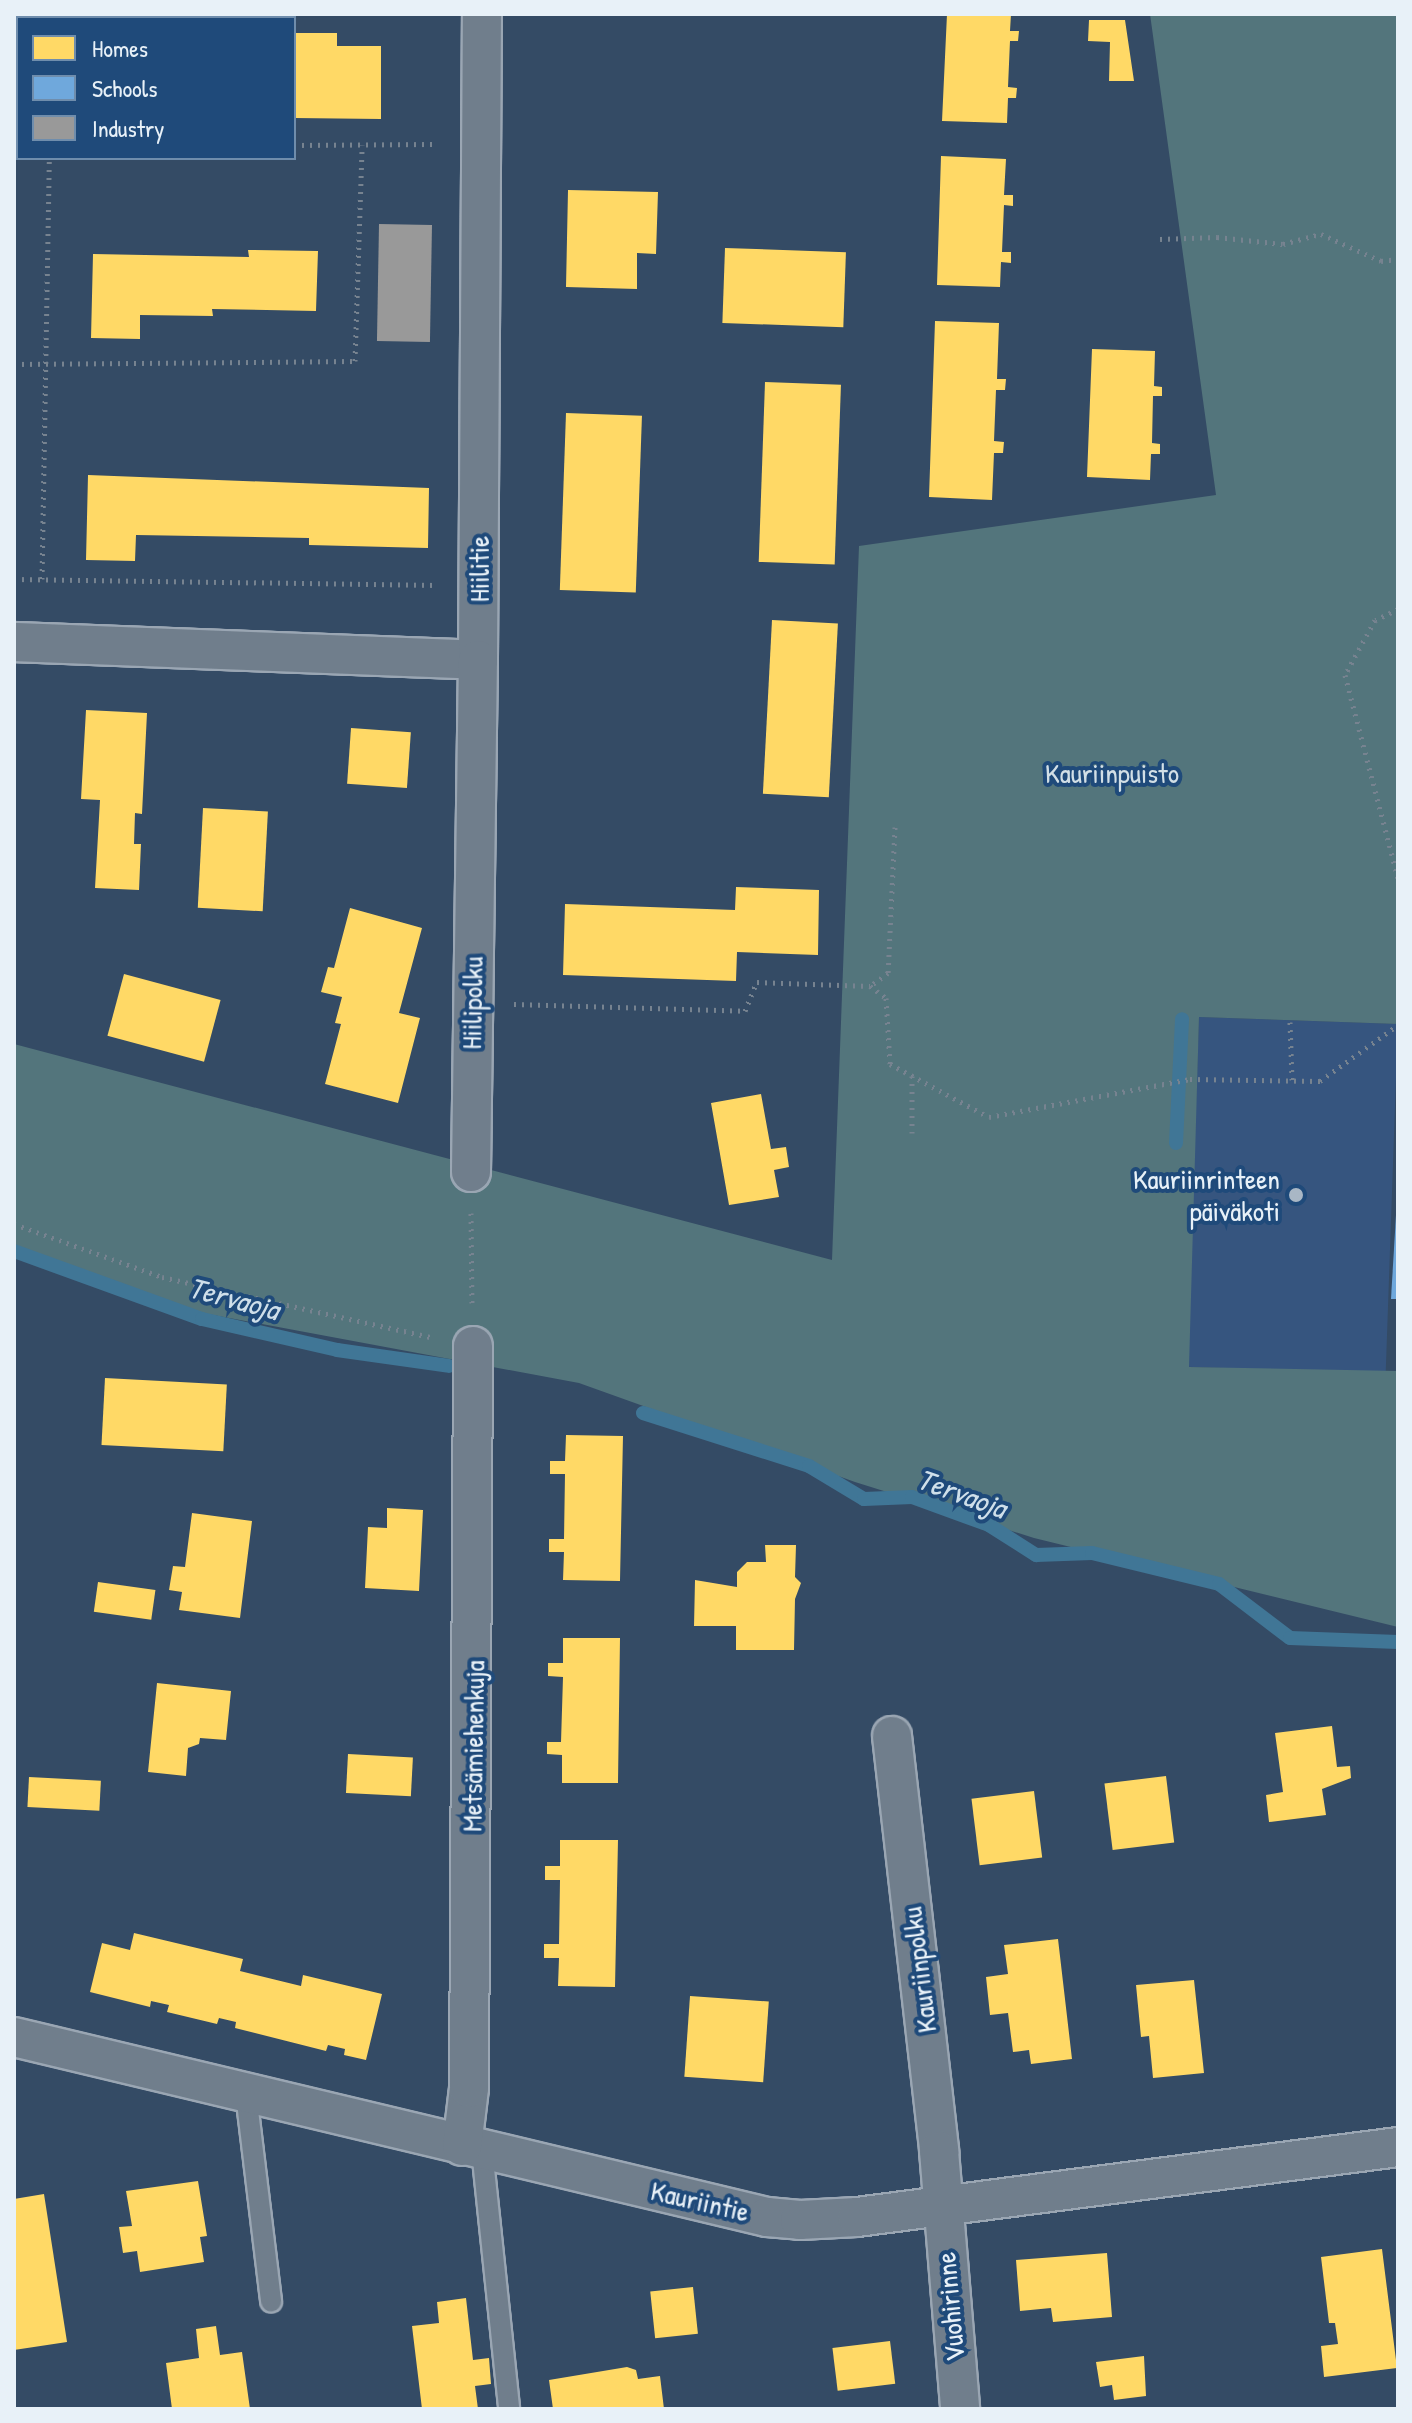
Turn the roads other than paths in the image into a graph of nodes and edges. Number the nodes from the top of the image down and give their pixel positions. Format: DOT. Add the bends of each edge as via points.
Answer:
graph roads {
  1 [pos="482,14"];
  2 [pos="14,642"];
  3 [pos="478,660"];
  4 [pos="471,1172"];
  5 [pos="473,1346"];
  6 [pos="892,1736"];
  7 [pos="14,2037"];
  8 [pos="246,2094"];
  9 [pos="1398,2147"];
  10 [pos="472,2148"];
  11 [pos="943,2205"];
  12 [pos="271,2302"];
  13 [pos="509,2409"];
  14 [pos="960,2409"];
  1 -- 3 [label="street, Hiilitie"];
  2 -- 3 [label="street"];
  3 -- 4 [label="street, Hiilipolku"];
  5 -- 10 [label="street, Metsämiehenkuja"];
  6 -- 11 [label="street, Kauriinpolku"];
  7 -- 8 [label="street, Kauriintie"];
  8 -- 10 [label="street, Kauriintie"];
  8 -- 12 [label="lane"];
  9 -- 11 [label="street, Kauriintie"];
  10 -- 11 [label="street, Kauriintie" via="767,2217 857,2217"];
  10 -- 13 [label="lane"];
  11 -- 14 [label="street, Vuohirinne"];
}
